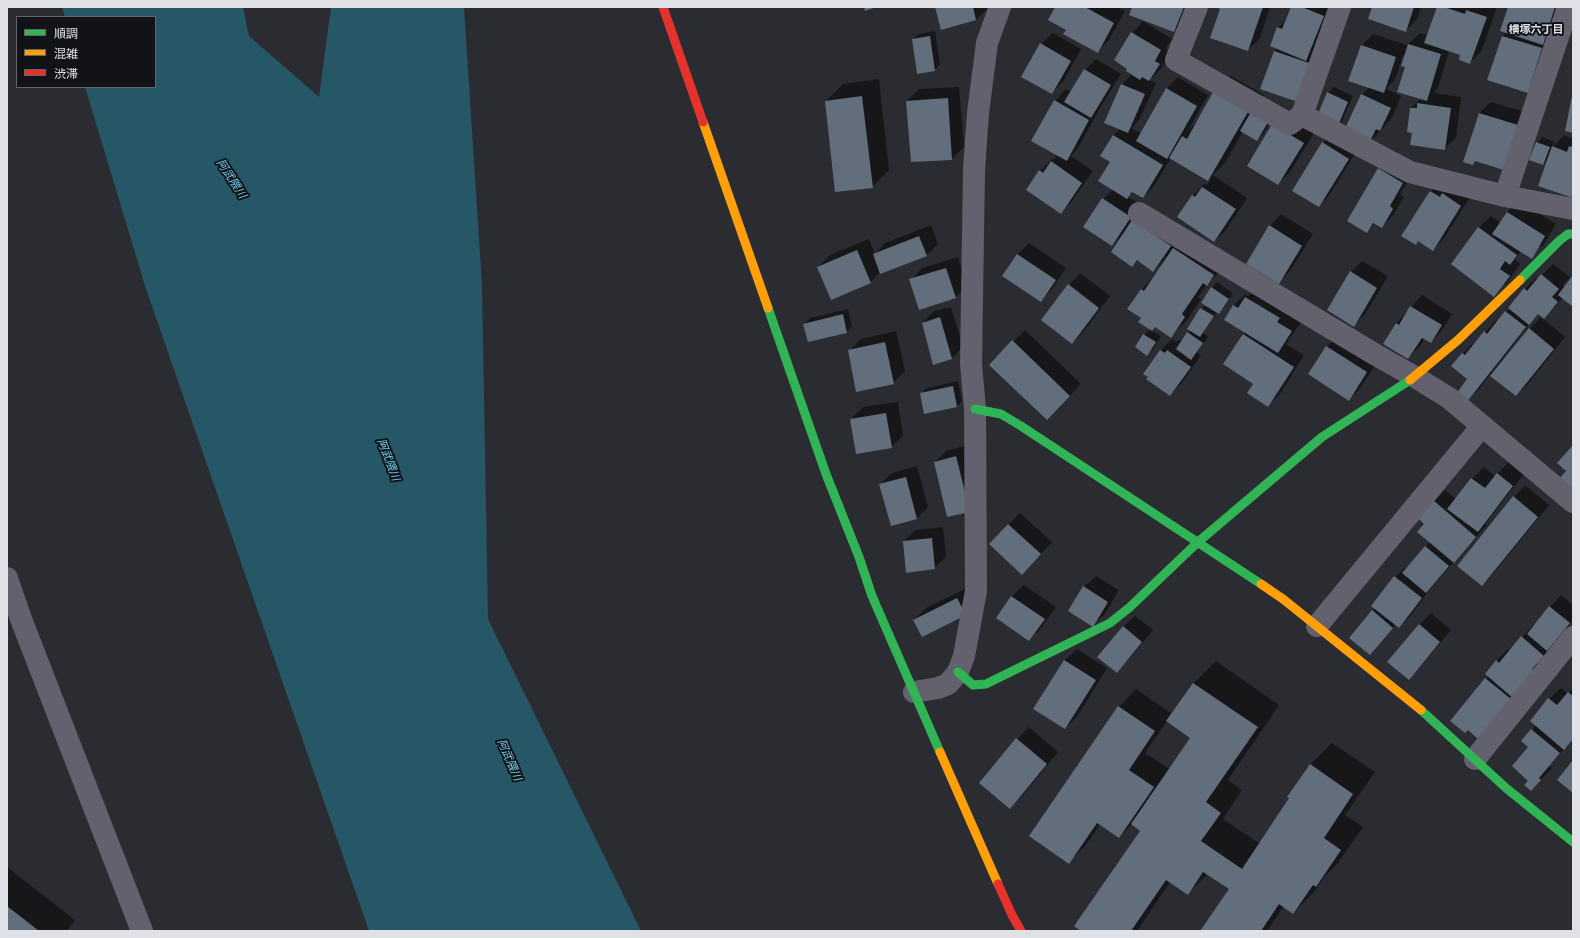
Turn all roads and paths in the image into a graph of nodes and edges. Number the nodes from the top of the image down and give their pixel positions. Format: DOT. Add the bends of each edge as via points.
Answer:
graph roads {
  1 [pos="663,7"];
  2 [pos="1000,7"];
  3 [pos="1197,7"];
  4 [pos="1340,7"];
  5 [pos="1568,7"];
  6 [pos="1302,115"];
  7 [pos="1505,196"];
  8 [pos="1573,209"];
  9 [pos="1138,213"];
  10 [pos="1573,234"];
  11 [pos="1415,377"];
  12 [pos="975,409"];
  13 [pos="1482,426"];
  14 [pos="1573,502"];
  15 [pos="1198,542"];
  16 [pos="7,578"];
  17 [pos="1317,626"];
  18 [pos="1573,637"];
  19 [pos="958,672"];
  20 [pos="914,692"];
  21 [pos="1475,759"];
  22 [pos="1573,842"];
  23 [pos="142,931"];
  24 [pos="1021,931"];
  1 -- 20 [label="street" via="826,474 872,596"];
  2 -- 12 [label="street" via="987,43 975,156 971,364"];
  3 -- 6 [label="street" via="1176,60 1290,124"];
  4 -- 6 [label="street"];
  5 -- 7 [label="street"];
  6 -- 7 [label="street" via="1410,172"];
  7 -- 8 [label="street"];
  9 -- 11 [label="street"];
  10 -- 11 [label="street" via="1568,234 1559,241 1458,340"];
  11 -- 13 [label="street" via="1449,398"];
  11 -- 15 [label="street" via="1322,437"];
  12 -- 15 [label="street" via="1001,414"];
  12 -- 19 [label="street" via="976,590 964,656"];
  13 -- 14 [label="street"];
  13 -- 17 [label="street"];
  15 -- 17 [label="street" via="1283,599"];
  15 -- 19 [label="street" via="1110,624 986,684 973,684"];
  16 -- 23 [label="street"];
  17 -- 21 [label="street" via="1430,718"];
  18 -- 21 [label="street"];
  19 -- 20 [label="street" via="948,684"];
  20 -- 24 [label="street"];
  21 -- 22 [label="street" via="1506,788"];
}
